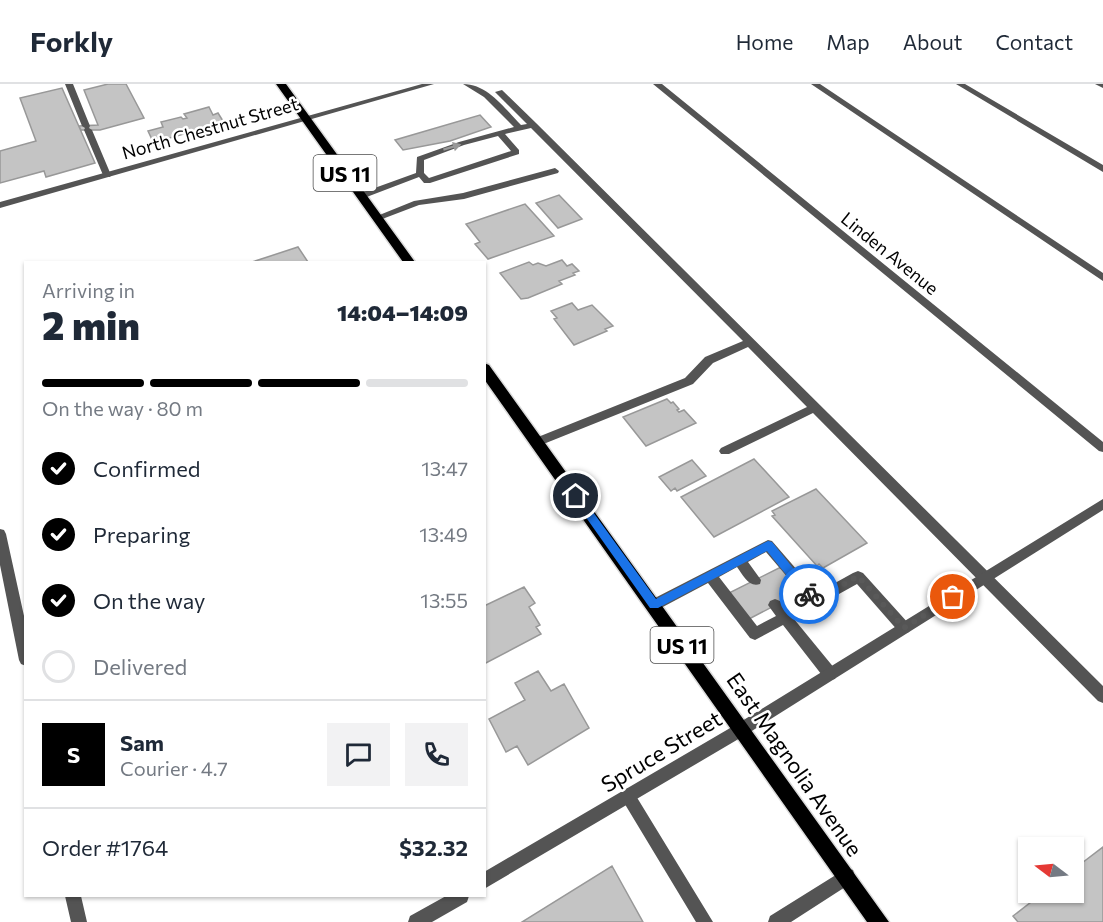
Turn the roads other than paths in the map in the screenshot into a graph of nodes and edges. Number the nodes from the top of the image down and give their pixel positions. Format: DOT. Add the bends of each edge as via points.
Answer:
graph roads {
  1 [pos="69,84"];
  2 [pos="281,84"];
  3 [pos="430,84"];
  4 [pos="467,84"];
  5 [pos="491,84"];
  6 [pos="657,84"];
  7 [pos="815,84"];
  8 [pos="960,84"];
  9 [pos="499,92"];
  10 [pos="488,95"];
  11 [pos="306,118"];
  12 [pos="533,125"];
  13 [pos="519,128"];
  14 [pos="500,133"];
  15 [pos="1103,169"];
  16 [pos="555,171"];
  17 [pos="420,174"];
  18 [pos="107,175"];
  19 [pos="361,196"];
  20 [pos="0,205"];
  21 [pos="377,218"];
  22 [pos="408,261"];
  23 [pos="1103,278"];
  24 [pos="751,342"];
  25 [pos="486,371"];
  26 [pos="816,407"];
  27 [pos="537,442"];
  28 [pos="1103,448"];
  29 [pos="725,451"];
  30 [pos="1103,504"];
  31 [pos="0,534"];
  32 [pos="739,560"];
  33 [pos="710,576"];
  34 [pos="986,577"];
  35 [pos="755,580"];
  36 [pos="815,601"];
  37 [pos="654,605"];
  38 [pos="775,605"];
  39 [pos="786,618"];
  40 [pos="904,628"];
  41 [pos="24,650"];
  42 [pos="830,674"];
  43 [pos="1103,696"];
  44 [pos="742,729"];
  45 [pos="628,796"];
  46 [pos="847,876"];
  47 [pos="486,881"];
  48 [pos="73,897"];
  49 [pos="459,897"];
  50 [pos="420,921"];
  51 [pos="79,922"];
  52 [pos="705,922"];
  53 [pos="776,922"];
  54 [pos="879,922"];
  1 -- 18 [label="street"];
  2 -- 11 [label="main road, US 11"];
  3 -- 11 [label="street, North Chestnut Street"];
  4 -- 10 [label="street"];
  5 -- 9 [label="street"];
  6 -- 28 [label="street, Linden Avenue"];
  7 -- 23 [label="street"];
  8 -- 15 [label="street"];
  9 -- 10 [label="street"];
  9 -- 12 [label="street"];
  10 -- 13 [label="street"];
  11 -- 18 [label="street, North Chestnut Street"];
  11 -- 19 [label="main road, US 11"];
  12 -- 13 [label="street"];
  12 -- 24 [label="street"];
  13 -- 14 [label="street"];
  17 -- 14 [label="street, one-way" via="420,159"];
  14 -- 17 [label="street" via="516,152 428,182"];
  16 -- 21 [label="street" via="464,196 417,203"];
  17 -- 19 [label="street"];
  18 -- 20 [label="street, North Chestnut Street"];
  19 -- 21 [label="main road, US 11"];
  21 -- 22 [label="main road, US 11"];
  24 -- 26 [label="street"];
  24 -- 27 [label="street" via="710,360 689,381"];
  25 -- 27 [label="main road, East Magnolia Avenue / US 11"];
  26 -- 29 [label="street"];
  26 -- 34 [label="street"];
  27 -- 37 [label="main road, East Magnolia Avenue / US 11"];
  30 -- 34 [label="street, Spruce Street"];
  31 -- 41 [label="street"];
  32 -- 33 [label="street"];
  32 -- 35 [label="street"];
  32 -- 36 [label="street" via="768,545"];
  33 -- 37 [label="street"];
  33 -- 39 [label="street" via="755,634"];
  34 -- 40 [label="street, Spruce Street"];
  34 -- 43 [label="street"];
  36 -- 39 [label="street"];
  36 -- 40 [label="street" via="858,576"];
  37 -- 44 [label="main road, East Magnolia Avenue / US 11"];
  38 -- 39 [label="street"];
  39 -- 42 [label="street"];
  40 -- 42 [label="street, Spruce Street"];
  42 -- 44 [label="street, Spruce Street"];
  44 -- 45 [label="street, Spruce Street"];
  44 -- 46 [label="main road, East Magnolia Avenue / US 11"];
  45 -- 47 [label="street, Spruce Street"];
  45 -- 52 [label="street"];
  46 -- 53 [label="street"];
  46 -- 54 [label="main road, East Magnolia Avenue / US 11"];
  48 -- 51 [label="street"];
  49 -- 50 [label="street"];
}
